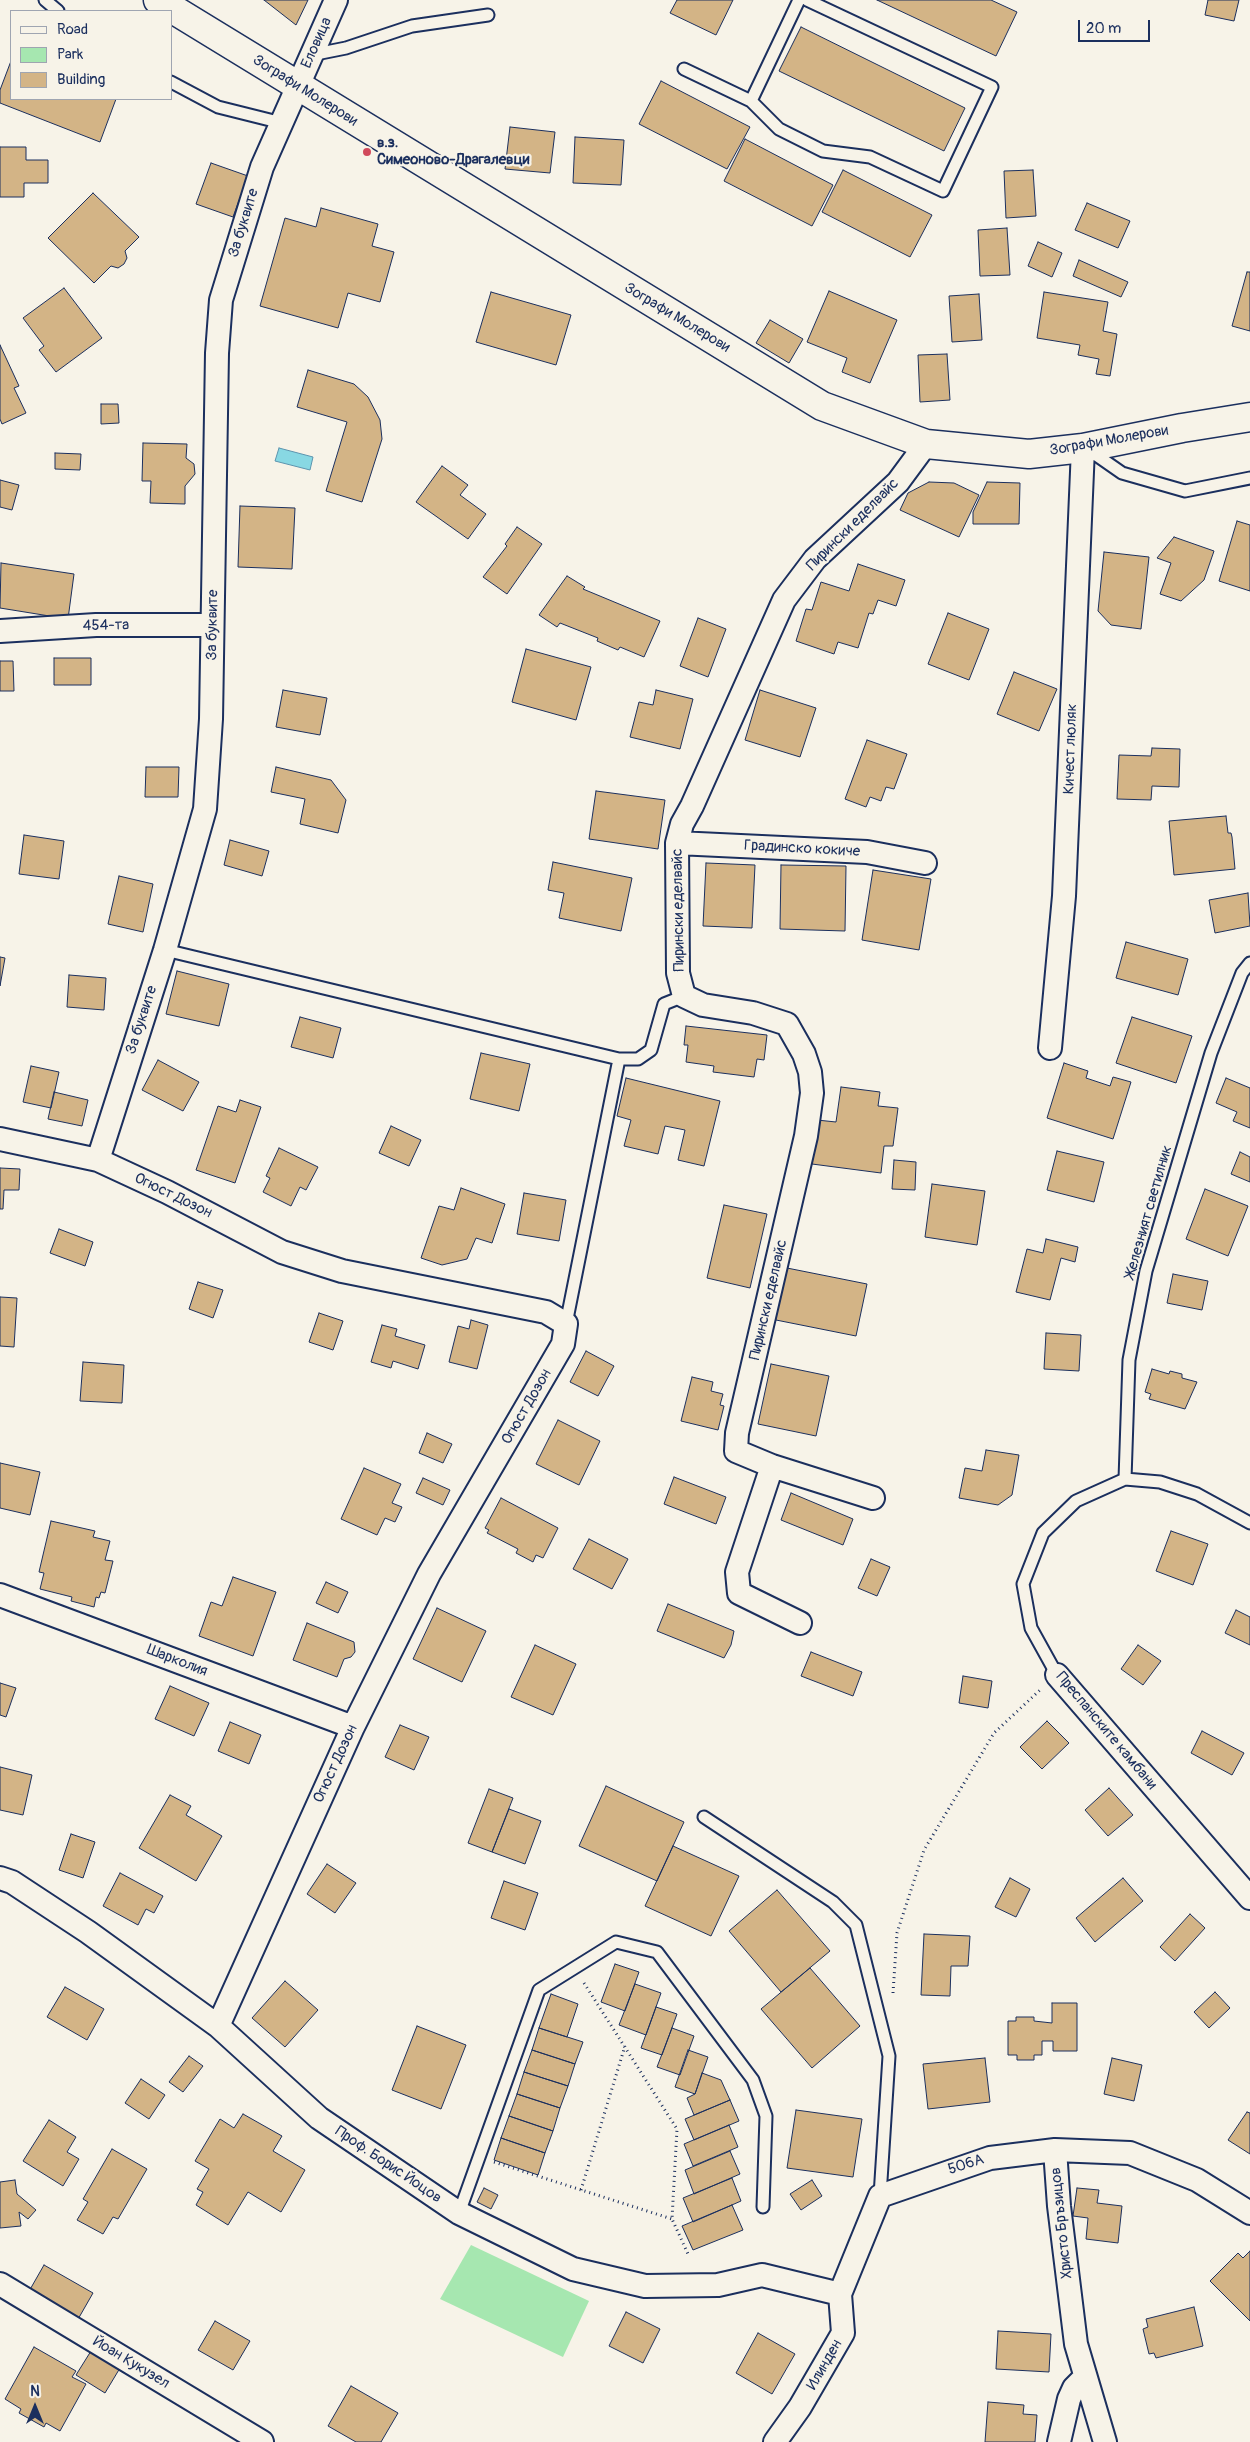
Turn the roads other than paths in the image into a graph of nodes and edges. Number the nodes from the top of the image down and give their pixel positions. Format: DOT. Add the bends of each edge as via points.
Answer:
graph roads {
  1 [pos="45,0"];
  2 [pos="158,0"];
  3 [pos="336,0"];
  4 [pos="799,0"];
  5 [pos="807,0"];
  6 [pos="57,10"];
  7 [pos="488,15"];
  8 [pos="311,55"];
  9 [pos="684,69"];
  10 [pos="172,83"];
  11 [pos="298,87"];
  12 [pos="751,100"];
  13 [pos="282,122"];
  14 [pos="1250,417"];
  15 [pos="926,444"];
  16 [pos="1084,448"];
  17 [pos="1250,478"];
  18 [pos="212,626"];
  19 [pos="0,631"];
  20 [pos="678,843"];
  21 [pos="925,863"];
  22 [pos="165,950"];
  23 [pos="1250,964"];
  24 [pos="684,996"];
  25 [pos="1050,1048"];
  26 [pos="619,1059"];
  27 [pos="0,1139"];
  28 [pos="98,1160"];
  29 [pos="566,1324"];
  30 [pos="772,1466"];
  31 [pos="1125,1479"];
  32 [pos="873,1498"];
  33 [pos="1250,1523"];
  34 [pos="0,1595"];
  35 [pos="800,1623"];
  36 [pos="1057,1675"];
  37 [pos="353,1727"];
  38 [pos="704,1817"];
  39 [pos="0,1878"];
  40 [pos="1250,1898"];
  41 [pos="218,2026"];
  42 [pos="1055,2150"];
  43 [pos="880,2196"];
  44 [pos="763,2207"];
  45 [pos="459,2213"];
  46 [pos="1250,2213"];
  47 [pos="0,2284"];
  48 [pos="840,2294"];
  49 [pos="1085,2377"];
  50 [pos="262,2442"];
  51 [pos="775,2442"];
  52 [pos="1059,2442"];
  53 [pos="1105,2442"];
  1 -- 6 [label="lane"];
  2 -- 11 [label="street, Зографи Молерови"];
  3 -- 8 [label="street, Еловица"];
  4 -- 12 [label="lane"];
  5 -- 12 [label="lane" via="992,87 943,190 870,156 823,150 779,129"];
  7 -- 8 [label="lane" via="412,26 346,48"];
  8 -- 11 [label="street, Еловица"];
  9 -- 12 [label="lane"];
  10 -- 13 [label="lane" via="218,107"];
  11 -- 13 [label="street, За буквите"];
  11 -- 15 [label="street, Зографи Молерови" via="822,406"];
  13 -- 18 [label="street, За буквите" via="262,167 221,300 217,353"];
  14 -- 16 [label="street, Зографи Молерови"];
  15 -- 16 [label="street, Зографи Молерови" via="1030,454"];
  15 -- 20 [label="street, Пирински еделвайс" via="898,482 815,559 784,600 682,824"];
  16 -- 17 [label="lane" via="1122,473 1185,491"];
  16 -- 25 [label="street, Кичест люляк" via="1064,896"];
  18 -- 19 [label="street, 454-та" via="96,626"];
  18 -- 22 [label="street, За буквите" via="211,719 205,809"];
  20 -- 21 [label="street, Градинско кокиче" via="867,852"];
  20 -- 24 [label="street, Пирински еделвайс" via="678,973"];
  22 -- 26 [label="lane"];
  22 -- 28 [label="street, За буквите"];
  23 -- 31 [label="lane, Железният светилник" via="1242,973 1211,1053 1146,1271 1129,1360"];
  24 -- 26 [label="lane" via="664,1004 651,1050 638,1059"];
  24 -- 30 [label="street, Пирински еделвайс" via="704,1004 753,1012 787,1024 810,1072 812,1093 806,1136 737,1433 736,1452"];
  26 -- 29 [label="lane"];
  27 -- 28 [label="street, Огюст Дозон"];
  28 -- 29 [label="street, Огюст Дозон" via="282,1252 342,1271 546,1312"];
  29 -- 37 [label="street, Огюст Дозон" via="563,1344 429,1574"];
  30 -- 32 [label="street"];
  30 -- 35 [label="street" via="736,1572 739,1593"];
  31 -- 33 [label="lane, Преспанските камбани" via="1160,1482 1198,1494"];
  31 -- 36 [label="lane, Преспанските камбани" via="1076,1501 1043,1533 1023,1584 1031,1628"];
  34 -- 37 [label="street, Шарколия"];
  36 -- 40 [label="street, Преспанските камбани"];
  37 -- 41 [label="street, Огюст Дозон"];
  38 -- 43 [label="lane" via="833,1902 856,1925 889,2056"];
  39 -- 41 [label="street, Проф. Борис Йоцов" via="12,1882 88,1932"];
  41 -- 45 [label="street, Проф. Борис Йоцов" via="319,2118"];
  42 -- 43 [label="street, 506А" via="990,2158"];
  42 -- 46 [label="street, Христо Бръзицов" via="1130,2153 1198,2180"];
  42 -- 49 [label="street, Христо Бръзицов" via="1076,2344"];
  43 -- 48 [label="street, Илинден"];
  44 -- 45 [label="lane" via="766,2116 753,2080 657,1952 616,1942 539,1990"];
  45 -- 48 [label="street, Проф. Борис Йоцов" via="573,2269 645,2286 718,2285 762,2275"];
  47 -- 50 [label="street, Йоан Кукузел"];
  48 -- 51 [label="street, Илинден" via="843,2333 800,2407"];
  49 -- 52 [label="street" via="1069,2399"];
  49 -- 53 [label="street, Христо Бръзицов"];
}
